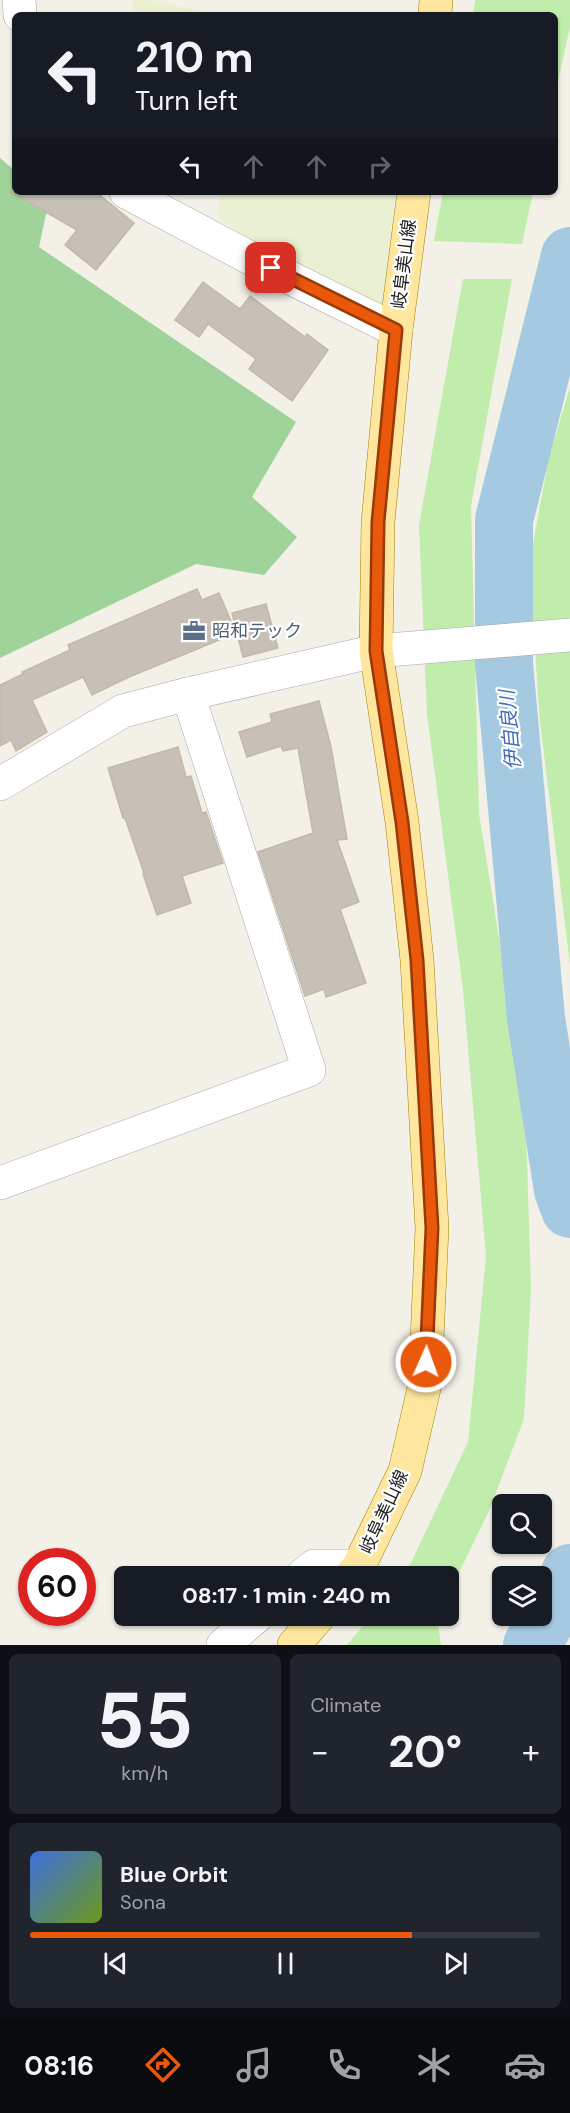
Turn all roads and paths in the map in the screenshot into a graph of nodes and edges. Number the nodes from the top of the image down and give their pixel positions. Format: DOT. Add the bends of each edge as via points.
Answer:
graph roads {
  1 [pos="132,195"];
  2 [pos="414,195"];
  3 [pos="396,330"];
  4 [pos="570,635"];
  5 [pos="376,651"];
  6 [pos="188,694"];
  7 [pos="0,784"];
  8 [pos="0,1183"];
  9 [pos="358,1566"];
  10 [pos="245,1626"];
  11 [pos="310,1626"];
  12 [pos="223,1645"];
  13 [pos="294,1645"];
  1 -- 3 [label="street"];
  2 -- 3 [label="main road, 岐阜美山線"];
  3 -- 5 [label="main road, 岐阜美山線" via="378,522"];
  4 -- 5 [label="street"];
  5 -- 6 [label="street"];
  5 -- 9 [label="main road, 岐阜美山線" via="402,822 417,960 432,1228 425,1384 405,1471"];
  6 -- 7 [label="street" via="123,711"];
  6 -- 8 [label="street" via="309,1070"];
  10 -- 12 [label="street"];
  11 -- 13 [label="main road"];
}
